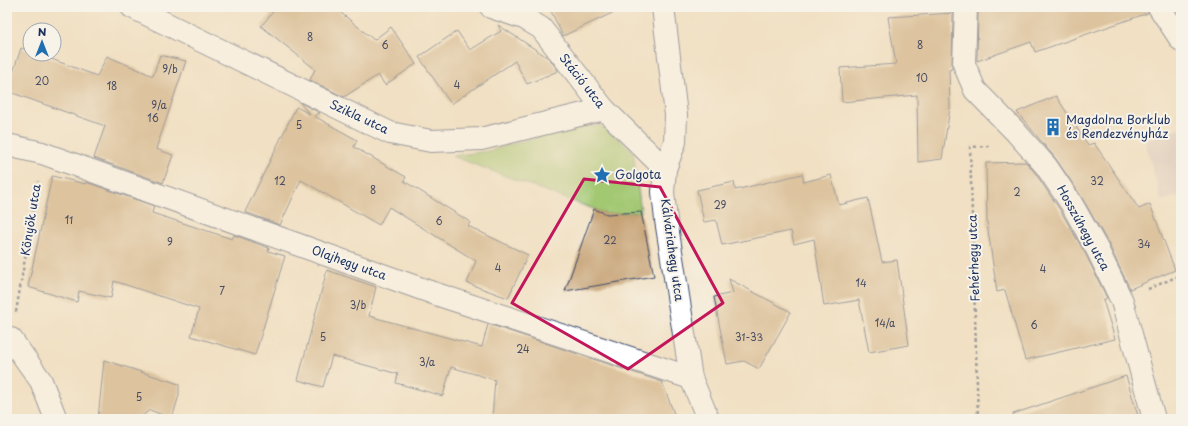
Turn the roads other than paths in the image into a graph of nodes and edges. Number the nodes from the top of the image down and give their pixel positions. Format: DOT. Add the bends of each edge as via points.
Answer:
graph roads {
  1 [pos="132,7"];
  2 [pos="491,7"];
  3 [pos="663,7"];
  4 [pos="966,7"];
  5 [pos="1159,7"];
  6 [pos="1181,40"];
  7 [pos="604,109"];
  8 [pos="7,145"];
  9 [pos="665,169"];
  10 [pos="11,339"];
  11 [pos="692,378"];
  12 [pos="56,419"];
  13 [pos="708,419"];
  14 [pos="1154,419"];
  1 -- 7 [label="street, Szikla utca" via="390,133 431,141 481,139"];
  2 -- 7 [label="street, Stáció utca" via="524,18 541,28"];
  3 -- 9 [label="street, Kálváriahegy utca" via="676,115 675,142"];
  4 -- 14 [label="street, Hosszúhegy utca" via="964,64 975,90 1046,166 1071,203 1122,301"];
  5 -- 6 [label="street"];
  7 -- 9 [label="street, Stáció utca"];
  8 -- 11 [label="street, Olajhegy utca" via="42,153 433,293"];
  9 -- 11 [label="street, Kálváriahegy utca" via="663,192 666,220"];
  10 -- 12 [label="street" via="41,382"];
  11 -- 13 [label="street, Kálváriahegy utca"];
}
